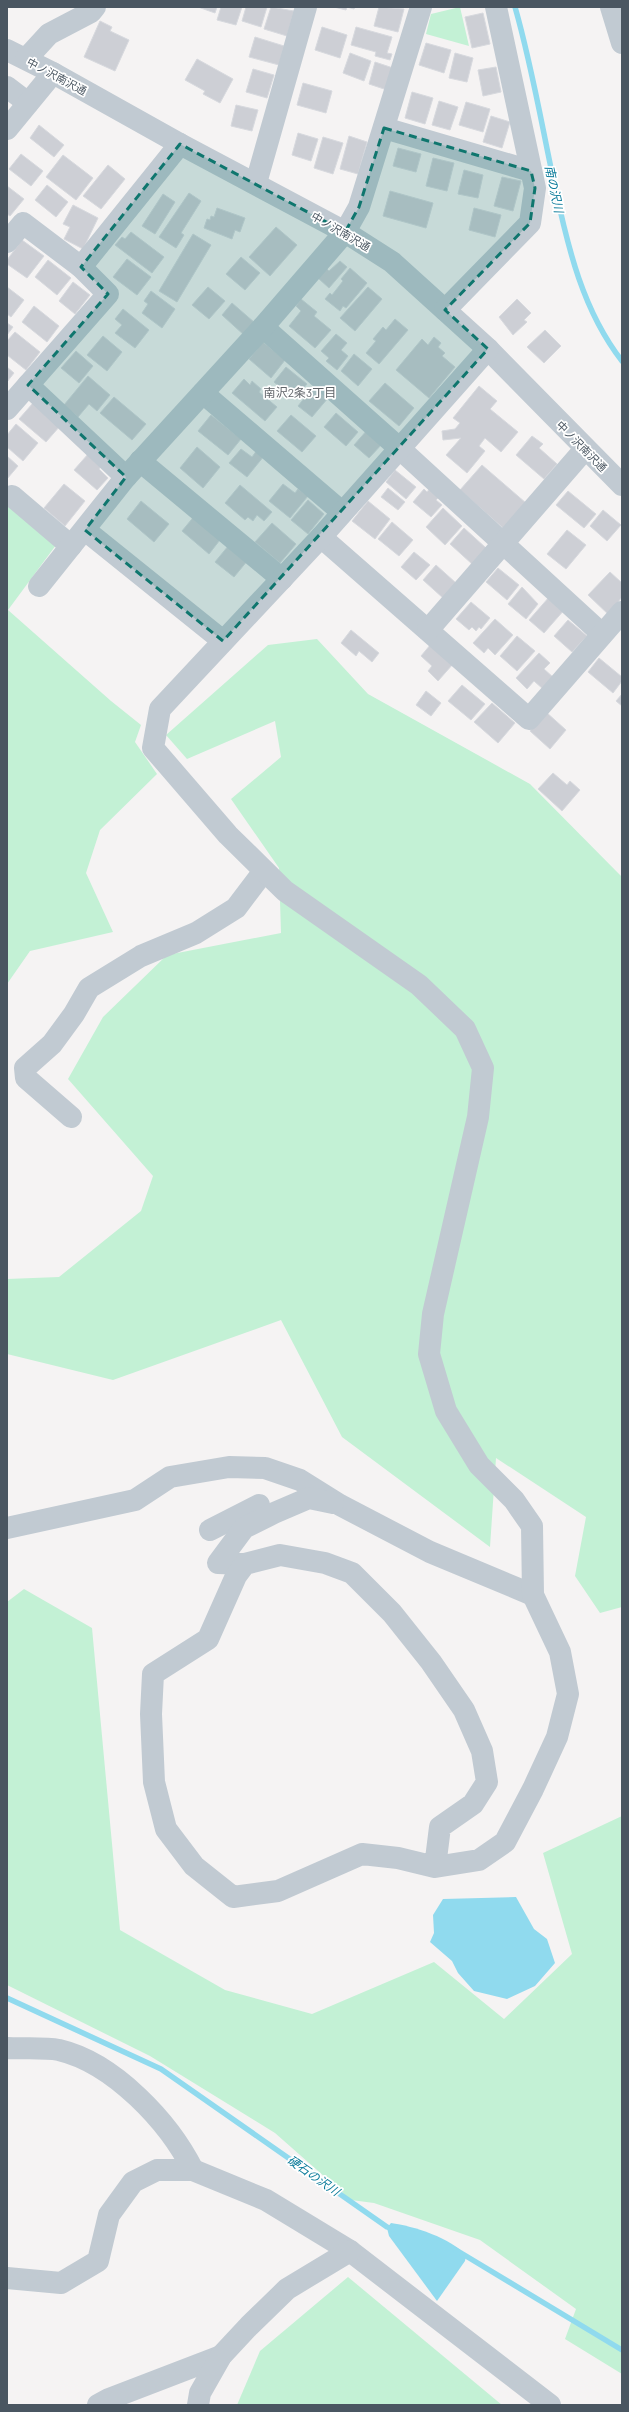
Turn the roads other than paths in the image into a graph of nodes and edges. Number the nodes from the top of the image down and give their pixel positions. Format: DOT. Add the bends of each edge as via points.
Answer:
graph roads {
  1 [pos="95,7"];
  2 [pos="306,7"];
  3 [pos="421,7"];
  4 [pos="496,7"];
  5 [pos="611,7"];
  6 [pos="621,35"];
  7 [pos="14,53"];
  8 [pos="53,73"];
  9 [pos="7,87"];
  10 [pos="28,103"];
  11 [pos="384,128"];
  12 [pos="7,129"];
  13 [pos="180,144"];
  14 [pos="531,171"];
  15 [pos="256,183"];
  16 [pos="345,232"];
  17 [pos="7,242"];
  18 [pos="81,267"];
  19 [pos="445,310"];
  20 [pos="263,327"];
  21 [pos="488,349"];
  22 [pos="28,385"];
  23 [pos="203,393"];
  24 [pos="7,409"];
  25 [pos="399,448"];
  26 [pos="585,449"];
  27 [pos="133,469"];
  28 [pos="622,485"];
  29 [pos="12,496"];
  30 [pos="342,512"];
  31 [pos="321,537"];
  32 [pos="78,538"];
  33 [pos="504,545"];
  34 [pos="282,579"];
  35 [pos="39,586"];
  36 [pos="622,612"];
  37 [pos="428,630"];
  38 [pos="602,634"];
  39 [pos="223,641"];
  40 [pos="264,871"];
  41 [pos="71,1117"];
  42 [pos="340,1504"];
  43 [pos="287,1507"];
  44 [pos="7,1528"];
  45 [pos="210,1530"];
  46 [pos="245,1564"];
  47 [pos="533,1596"];
  48 [pos="435,1867"];
  49 [pos="7,2048"];
  50 [pos="193,2170"];
  51 [pos="350,2251"];
  52 [pos="7,2278"];
  53 [pos="221,2356"];
  54 [pos="98,2405"];
  55 [pos="198,2405"];
  56 [pos="550,2405"];
  1 -- 7 [label="street" via="91,12"];
  2 -- 15 [label="street"];
  3 -- 11 [label="street"];
  4 -- 14 [label="street"];
  5 -- 6 [label="street"];
  7 -- 8 [label="street, 中ノ沢南沢通"];
  8 -- 10 [label="street"];
  8 -- 13 [label="street, 中ノ沢南沢通"];
  9 -- 10 [label="street"];
  10 -- 12 [label="street"];
  11 -- 14 [label="street"];
  11 -- 16 [label="street" via="359,207"];
  13 -- 15 [label="street, 中ノ沢南沢通"];
  13 -- 18 [label="street"];
  14 -- 19 [label="street" via="535,188 530,223"];
  15 -- 16 [label="street, 中ノ沢南沢通"];
  16 -- 19 [label="street, 中ノ沢南沢通" via="392,262"];
  16 -- 20 [label="street"];
  17 -- 18 [label="street" via="23,223"];
  18 -- 22 [label="street" via="108,294"];
  19 -- 21 [label="street, 中ノ沢南沢通"];
  20 -- 23 [label="street"];
  20 -- 25 [label="street"];
  21 -- 25 [label="street"];
  21 -- 26 [label="street, 中ノ沢南沢通"];
  22 -- 24 [label="street"];
  22 -- 27 [label="street"];
  23 -- 27 [label="street"];
  23 -- 30 [label="street"];
  25 -- 30 [label="street"];
  25 -- 33 [label="street"];
  26 -- 28 [label="street, 中ノ沢南沢通"];
  26 -- 33 [label="street"];
  27 -- 32 [label="street"];
  27 -- 34 [label="street"];
  29 -- 32 [label="street"];
  30 -- 31 [label="street"];
  31 -- 34 [label="street"];
  31 -- 37 [label="street"];
  32 -- 35 [label="street"];
  32 -- 39 [label="street"];
  33 -- 37 [label="street"];
  33 -- 38 [label="street"];
  34 -- 39 [label="street"];
  36 -- 38 [label="street"];
  37 -- 38 [label="street" via="529,719"];
  39 -- 40 [label="street" via="160,709 153,748 228,835"];
  40 -- 41 [label="street" via="236,908 196,934 141,956 89,988 52,1044 25,1068 26,1078"];
  40 -- 47 [label="street" via="285,891 419,985 465,1029 483,1068 478,1117 433,1314 429,1354 446,1412 479,1465 514,1500 532,1526"];
  42 -- 43 [label="street" via="309,1498"];
  42 -- 44 [label="street" via="300,1480 265,1468 229,1467 170,1477 135,1500"];
  42 -- 47 [label="street" via="430,1552"];
  43 -- 45 [label="street" via="266,1502"];
  43 -- 46 [label="street" via="244,1528 218,1563"];
  46 -- 48 [label="street" via="280,1555 325,1562 352,1573 392,1612 464,1710 482,1751 487,1782 473,1804 440,1827"];
  46 -- 48 [label="street" via="236,1576 208,1639 153,1674 151,1714 154,1782 166,1829 194,1866 233,1897 278,1891 362,1854 398,1858"];
  47 -- 48 [label="street" via="560,1652 568,1694 557,1737 505,1842 479,1860"];
  49 -- 50 [label="street" via="59,2050 96,2066 137,2096 156,2116 182,2148"];
  50 -- 51 [label="street" via="266,2200"];
  50 -- 52 [label="street" via="156,2170 133,2182 110,2215 98,2261 60,2283"];
  51 -- 53 [label="street" via="287,2289"];
  51 -- 56 [label="street"];
  53 -- 54 [label="street"];
  53 -- 55 [label="street" via="200,2393"];
}
